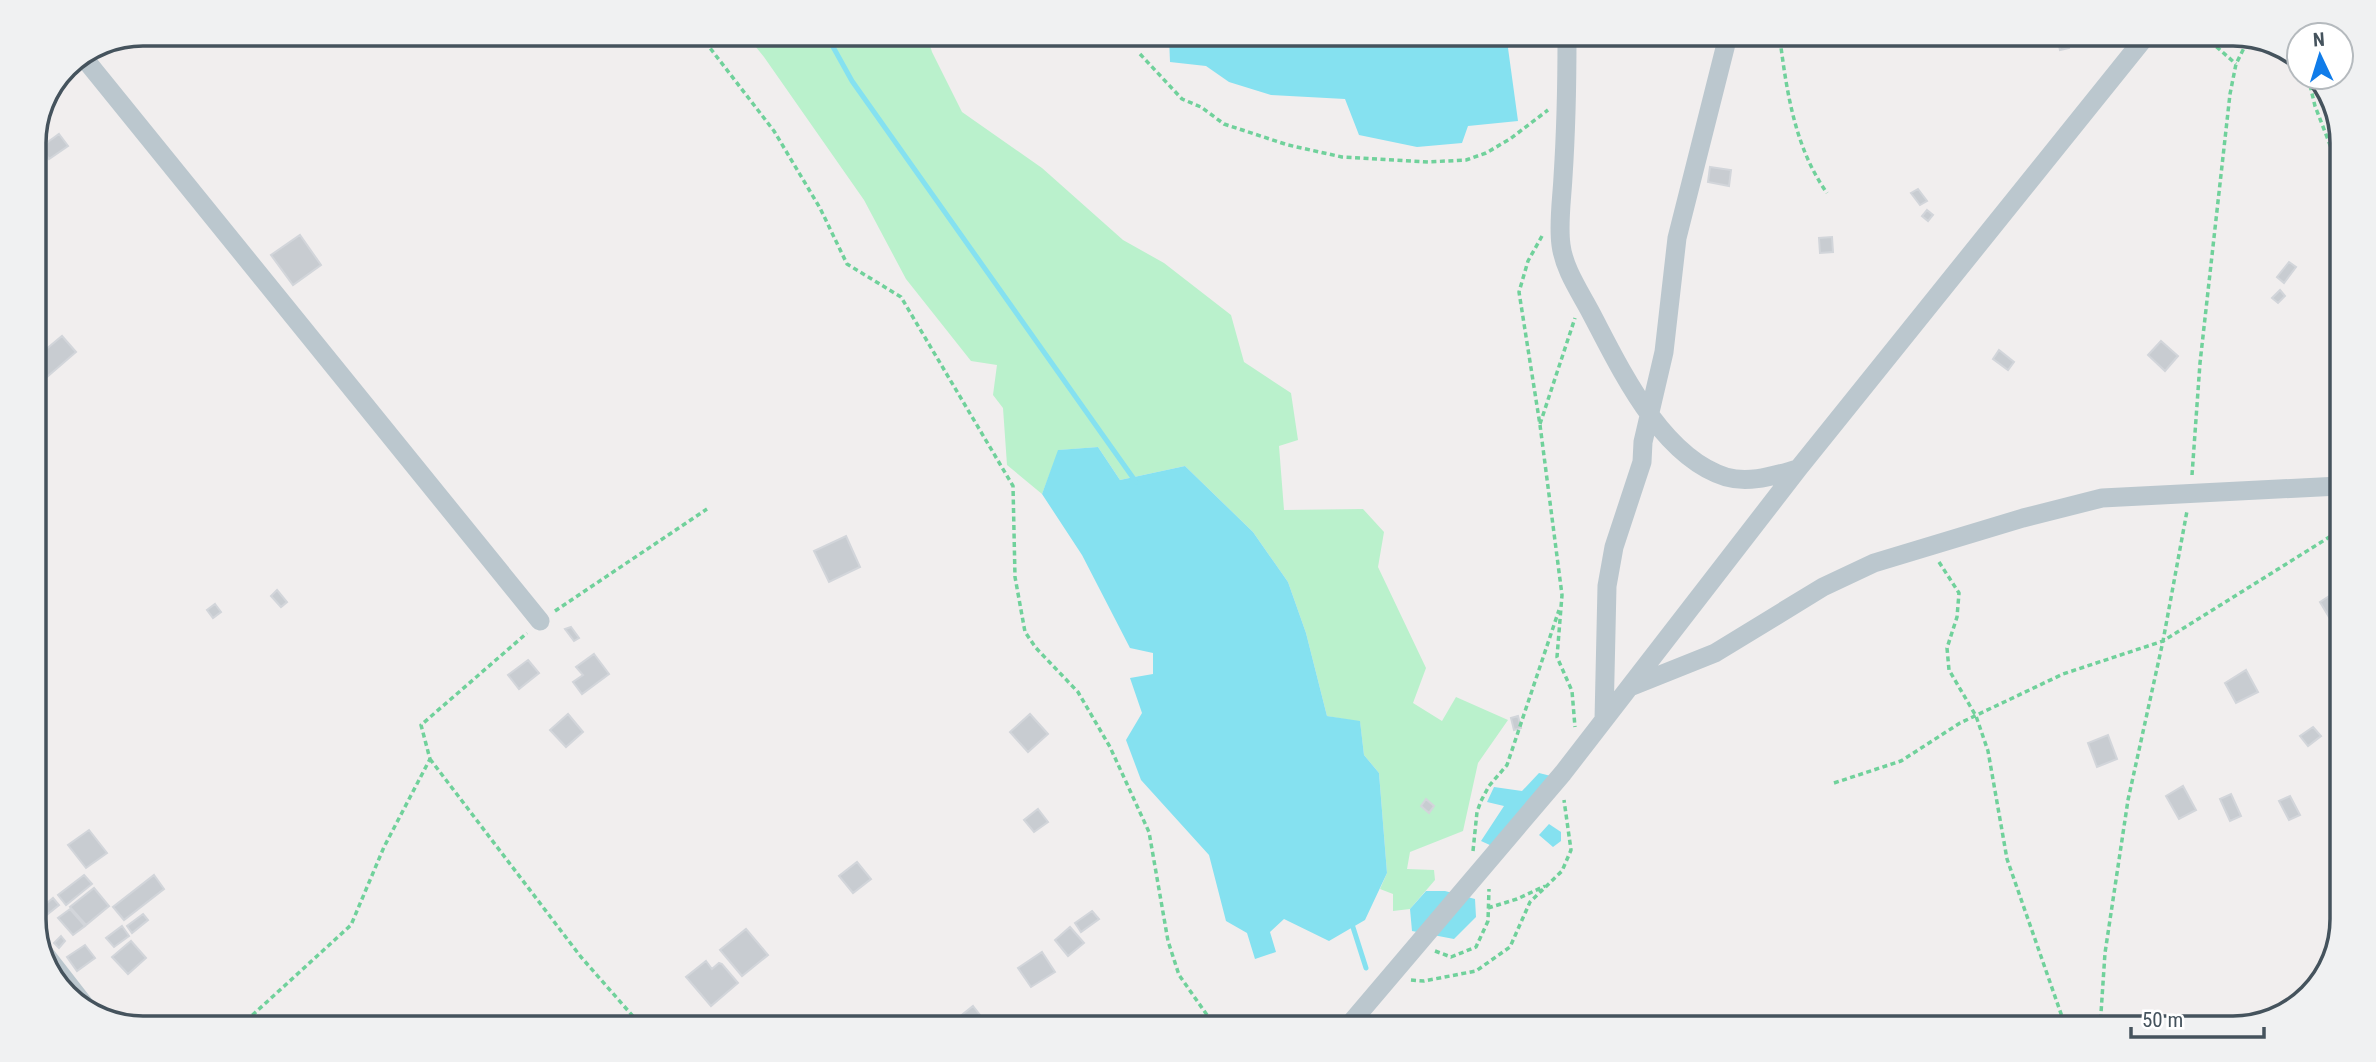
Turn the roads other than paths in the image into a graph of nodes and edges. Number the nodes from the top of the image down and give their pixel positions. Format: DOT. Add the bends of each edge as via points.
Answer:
graph roads {
  1 [pos="1567,46"];
  2 [pos="1725,46"];
  3 [pos="2138,46"];
  4 [pos="88,63"];
  5 [pos="1650,416"];
  6 [pos="1798,469"];
  7 [pos="2330,486"];
  8 [pos="540,621"];
  9 [pos="1629,687"];
  10 [pos="1604,720"];
  11 [pos="1357,1016"];
  1 -- 5 [label="street" via="1561,245 1568,270"];
  2 -- 5 [label="street" via="1677,238 1664,352"];
  3 -- 6 [label="street"];
  4 -- 8 [label="street"];
  5 -- 6 [label="street" via="1696,461 1727,477 1750,480"];
  5 -- 10 [label="street" via="1642,462 1614,547 1607,586"];
  6 -- 9 [label="street"];
  7 -- 9 [label="street" via="2102,498 1927,546 1863,568 1715,653"];
  9 -- 10 [label="street"];
  10 -- 11 [label="street"];
}
